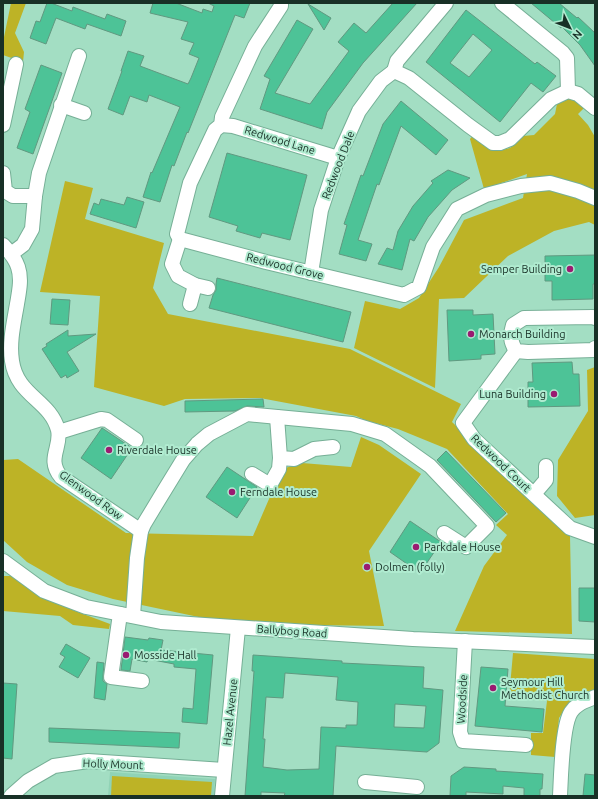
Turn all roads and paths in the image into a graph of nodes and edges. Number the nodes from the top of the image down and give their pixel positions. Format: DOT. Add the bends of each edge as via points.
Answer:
graph roads {
  1 [pos="281,3"];
  2 [pos="446,3"];
  3 [pos="502,3"];
  4 [pos="79,56"];
  5 [pos="16,64"];
  6 [pos="394,71"];
  7 [pos="568,91"];
  8 [pos="61,105"];
  9 [pos="595,108"];
  10 [pos="84,113"];
  11 [pos="3,125"];
  12 [pos="221,125"];
  13 [pos="338,158"];
  14 [pos="3,173"];
  15 [pos="34,196"];
  16 [pos="595,198"];
  17 [pos="180,239"];
  18 [pos="7,249"];
  19 [pos="311,273"];
  20 [pos="190,304"];
  21 [pos="595,318"];
  22 [pos="595,348"];
  23 [pos="516,351"];
  24 [pos="278,417"];
  25 [pos="59,432"];
  26 [pos="136,440"];
  27 [pos="333,448"];
  28 [pos="280,458"];
  29 [pos="546,466"];
  30 [pos="252,474"];
  31 [pos="534,494"];
  32 [pos="141,531"];
  33 [pos="444,532"];
  34 [pos="595,537"];
  35 [pos="3,561"];
  36 [pos="126,615"];
  37 [pos="238,628"];
  38 [pos="465,641"];
  39 [pos="595,647"];
  40 [pos="142,680"];
  41 [pos="595,697"];
  42 [pos="526,745"];
  43 [pos="224,770"];
  44 [pos="365,782"];
  45 [pos="417,787"];
  46 [pos="391,790"];
  47 [pos="11,796"];
  48 [pos="222,796"];
  49 [pos="560,796"];
  1 -- 12 [label="street" via="255,46 222,117"];
  2 -- 6 [label="street, Redwood Dale" via="397,61"];
  3 -- 7 [label="street" via="567,58"];
  4 -- 8 [label="street"];
  5 -- 11 [label="street"];
  6 -- 7 [label="street" via="409,78 493,143 510,139 551,99"];
  6 -- 13 [label="street, Redwood Dale" via="381,81 359,112"];
  7 -- 9 [label="street" via="578,94"];
  8 -- 10 [label="street"];
  8 -- 15 [label="street"];
  12 -- 13 [label="street, Redwood Lane" via="233,126"];
  12 -- 17 [label="street" via="215,130 190,183 177,234"];
  13 -- 19 [label="street, Redwood Dale" via="320,210"];
  14 -- 15 [label="street" via="5,191 13,196"];
  15 -- 18 [label="street" via="32,229 23,245"];
  16 -- 19 [label="street, Redwood Grove" via="578,190 550,183 521,186 486,195 458,209 433,247 418,287 404,295"];
  17 -- 19 [label="street, Redwood Grove"];
  17 -- 20 [label="street" via="172,264 178,276 202,287"];
  18 -- 25 [label="street" via="18,268 20,285 12,334 14,374 27,392 53,417"];
  21 -- 23 [label="street" via="524,318 514,325 510,336"];
  22 -- 23 [label="street"];
  23 -- 31 [label="street, Redwood Court" via="463,423 474,439"];
  24 -- 28 [label="street"];
  24 -- 32 [label="street" via="247,414 209,434 184,460"];
  24 -- 33 [label="street" via="352,424 385,434 430,466 487,526 466,547"];
  25 -- 26 [label="street" via="101,419 107,420"];
  25 -- 32 [label="street, Glenwood Row" via="54,464 56,471 61,477"];
  27 -- 28 [label="street" via="314,449 294,460"];
  28 -- 30 [label="street" via="279,469 270,485"];
  29 -- 31 [label="street" via="546,480"];
  31 -- 34 [label="street, Redwood Court" via="570,528"];
  32 -- 36 [label="street"];
  35 -- 36 [label="street, Ballybog Road" via="44,591 86,606"];
  36 -- 37 [label="street, Ballybog Road" via="161,622"];
  36 -- 40 [label="street" via="111,677"];
  37 -- 38 [label="street, Ballybog Road"];
  37 -- 43 [label="street, Hazel Avenue"];
  38 -- 39 [label="street, Ballybog Road"];
  38 -- 42 [label="street, Woodside" via="460,732 463,742"];
  41 -- 49 [label="street" via="580,703 571,712 567,725"];
  43 -- 47 [label="street, Holly Mount" via="88,761 54,766 28,781"];
  43 -- 48 [label="street, Hazel Avenue"];
  44 -- 46 [label="street"];
  45 -- 46 [label="street"];
}
